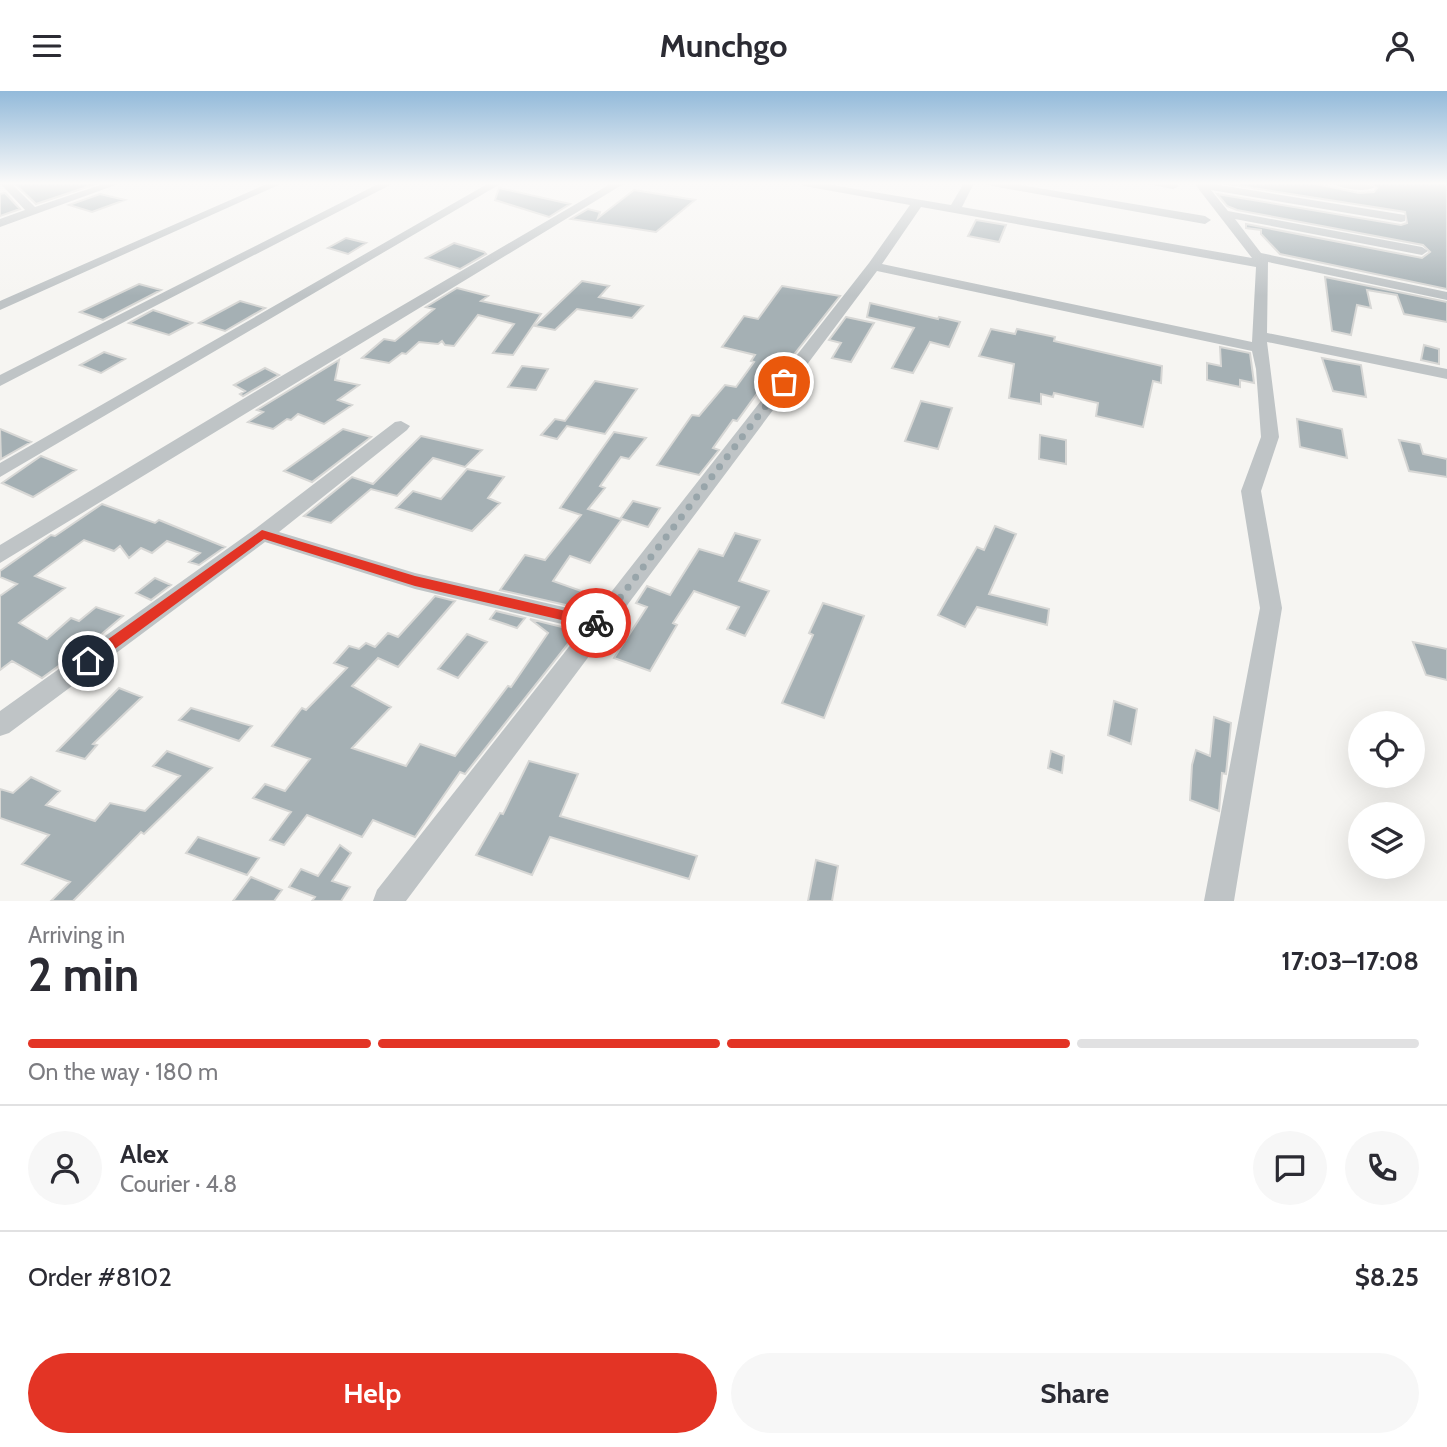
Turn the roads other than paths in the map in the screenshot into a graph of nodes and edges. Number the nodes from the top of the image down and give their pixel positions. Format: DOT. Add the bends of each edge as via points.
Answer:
graph roads {
  1 [pos="192,221"];
  2 [pos="314,221"];
  3 [pos="431,221"];
  4 [pos="555,221"];
  5 [pos="905,221"];
  6 [pos="1031,221"];
  7 [pos="1219,221"];
  8 [pos="1238,221"];
  9 [pos="1422,251"];
  10 [pos="1260,260"];
  11 [pos="874,266"];
  12 [pos="1447,296"];
  13 [pos="0,306"];
  14 [pos="1260,342"];
  15 [pos="1447,374"];
  16 [pos="0,381"];
  17 [pos="401,426"];
  18 [pos="0,471"];
  19 [pos="262,534"];
  20 [pos="0,555"];
  21 [pos="600,624"];
  22 [pos="0,725"];
  23 [pos="388,901"];
  24 [pos="1219,901"];
  1 -- 13 [label="street"];
  2 -- 16 [label="street"];
  3 -- 18 [label="street"];
  4 -- 20 [label="street"];
  5 -- 11 [label="street"];
  6 -- 10 [label="street"];
  7 -- 10 [label="street"];
  8 -- 9 [label="street"];
  10 -- 12 [label="street"];
  10 -- 14 [label="street"];
  11 -- 14 [label="street"];
  11 -- 21 [label="street"];
  14 -- 15 [label="street"];
  14 -- 24 [label="street" via="1270,437 1251,491 1271,608"];
  17 -- 19 [label="street"];
  19 -- 21 [label="street" via="415,581"];
  19 -- 22 [label="street"];
  21 -- 23 [label="street"];
}
